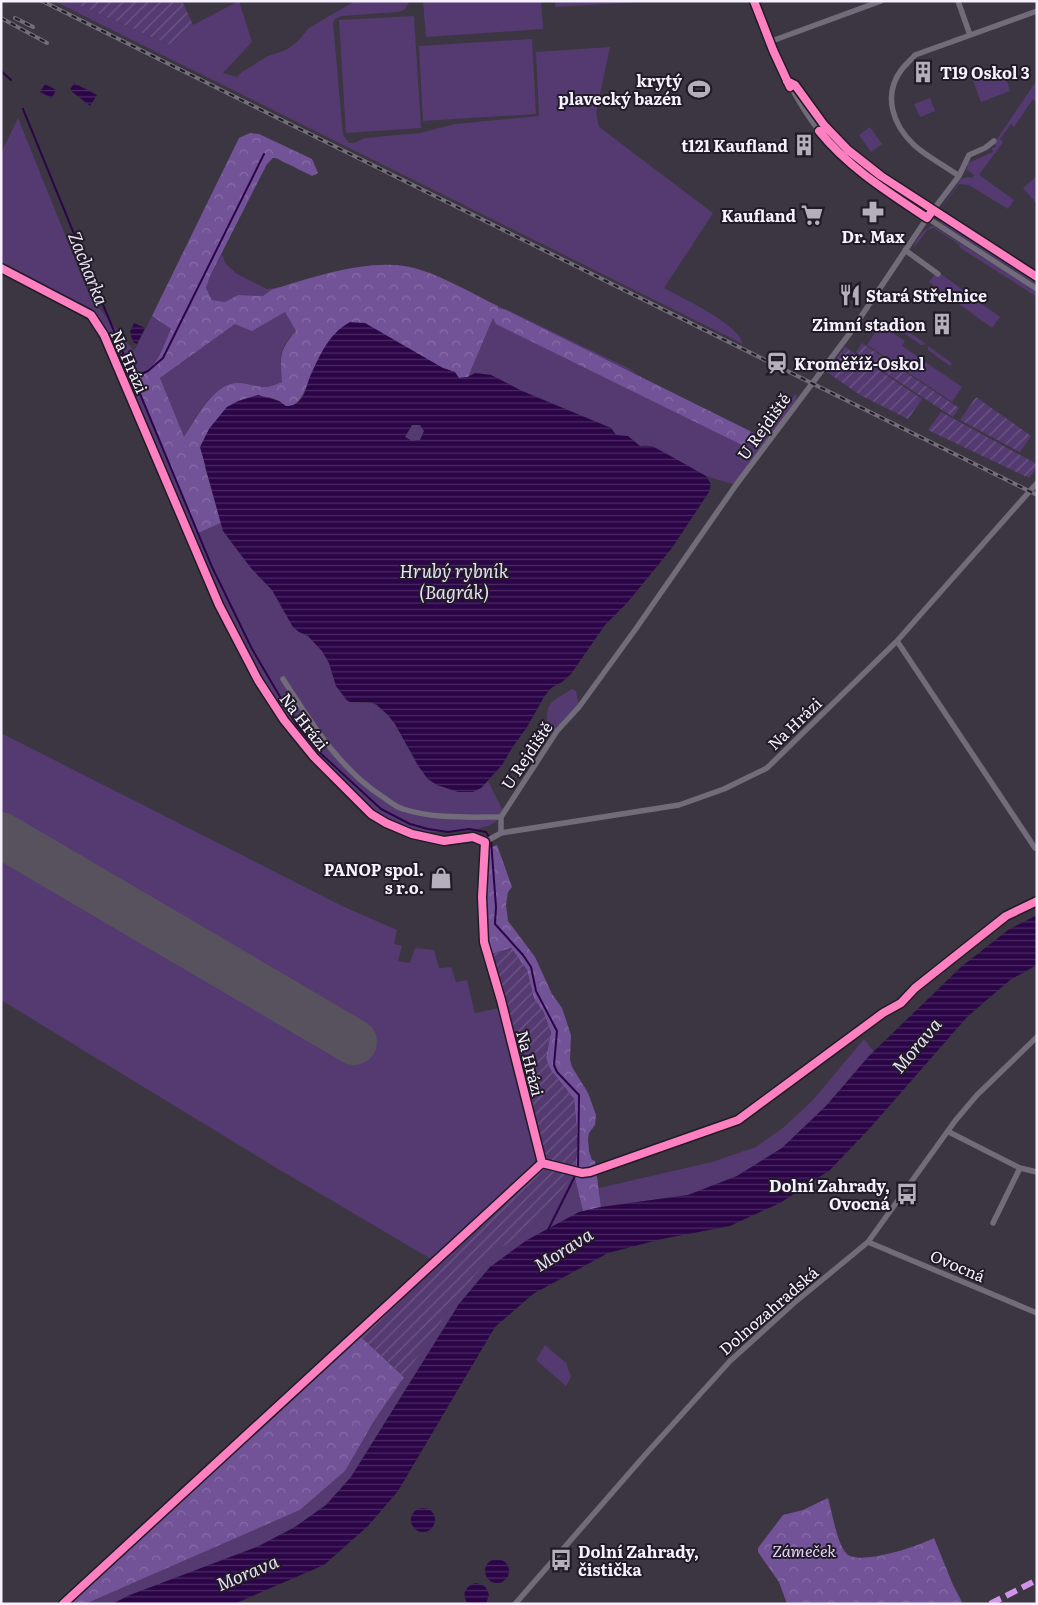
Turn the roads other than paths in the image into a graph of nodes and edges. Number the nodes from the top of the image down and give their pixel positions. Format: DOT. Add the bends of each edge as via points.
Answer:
graph roads {
  1 [pos="754,1"];
  2 [pos="881,1"];
  3 [pos="958,1"];
  4 [pos="1037,11"];
  5 [pos="970,35"];
  6 [pos="770,42"];
  7 [pos="994,141"];
  8 [pos="959,176"];
  9 [pos="927,218"];
  10 [pos="905,250"];
  11 [pos="938,274"];
  12 [pos="1037,289"];
  13 [pos="1037,483"];
  14 [pos="897,641"];
  15 [pos="283,679"];
  16 [pos="501,817"];
  17 [pos="386,823"];
  18 [pos="498,835"];
  19 [pos="486,842"];
  20 [pos="1035,848"];
  21 [pos="1037,1037"];
  22 [pos="949,1132"];
  23 [pos="542,1163"];
  24 [pos="1020,1168"];
  25 [pos="1037,1172"];
  26 [pos="993,1223"];
  27 [pos="868,1242"];
  28 [pos="1037,1313"];
  29 [pos="514,1604"];
  1 -- 6 [label="street"];
  2 -- 6 [label="street"];
  3 -- 5 [label="street"];
  4 -- 5 [label="street"];
  5 -- 8 [label="street" via="915,55 901,70 893,87 891,104 895,121 914,146"];
  6 -- 9 [label="street" via="793,92 832,147 862,174"];
  7 -- 8 [label="street, U Rejdiště" via="968,155"];
  8 -- 9 [label="street, U Rejdiště"];
  9 -- 10 [label="street, U Rejdiště"];
  9 -- 12 [label="street"];
  10 -- 11 [label="street"];
  10 -- 16 [label="street, U Rejdiště" via="850,333 736,485 629,638 557,731"];
  13 -- 14 [label="street, Na Hrázi"];
  14 -- 18 [label="street, Na Hrázi" via="767,768 724,789 679,804"];
  14 -- 20 [label="street"];
  15 -- 16 [label="street, Na Hrázi" via="323,741 372,790 401,808 423,814"];
  16 -- 18 [label="street"];
  17 -- 19 [label="street" via="412,834 444,841 473,837"];
  18 -- 19 [label="street, Na Hrázi"];
  19 -- 23 [label="street, Na Hrázi" via="482,897 484,942"];
  21 -- 22 [label="street, Dolnozahradská" via="977,1095"];
  22 -- 24 [label="street"];
  22 -- 27 [label="street, Dolnozahradská"];
  24 -- 25 [label="street"];
  24 -- 26 [label="street"];
  27 -- 28 [label="street, Ovocná"];
  27 -- 29 [label="street, Dolnozahradská" via="730,1361"];
}
